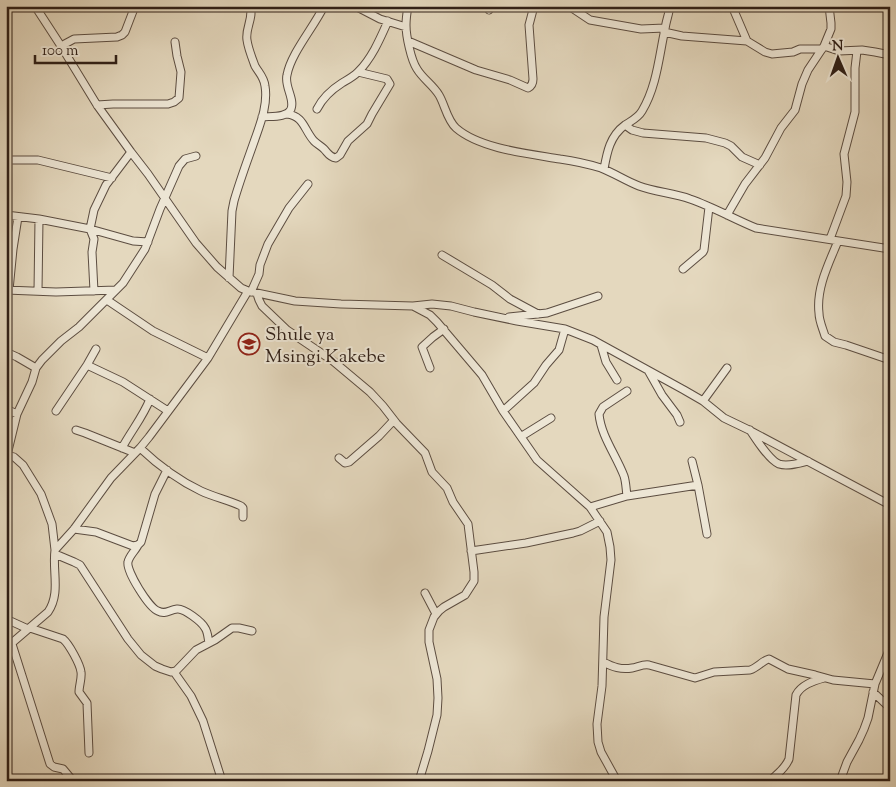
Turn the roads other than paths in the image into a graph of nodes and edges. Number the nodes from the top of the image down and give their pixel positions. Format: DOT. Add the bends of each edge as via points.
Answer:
graph roads {
  1 [pos="35,6"];
  2 [pos="135,6"];
  3 [pos="250,6"];
  4 [pos="324,6"];
  5 [pos="355,6"];
  6 [pos="408,6"];
  7 [pos="534,6"];
  8 [pos="569,6"];
  9 [pos="670,6"];
  10 [pos="732,6"];
  11 [pos="829,6"];
  12 [pos="388,21"];
  13 [pos="406,27"];
  14 [pos="664,30"];
  15 [pos="408,41"];
  16 [pos="747,41"];
  17 [pos="174,42"];
  18 [pos="61,46"];
  19 [pos="823,47"];
  20 [pos="857,50"];
  21 [pos="890,55"];
  22 [pos="358,72"];
  23 [pos="96,105"];
  24 [pos="317,109"];
  25 [pos="287,114"];
  26 [pos="262,117"];
  27 [pos="625,126"];
  28 [pos="131,152"];
  29 [pos="196,156"];
  30 [pos="6,160"];
  31 [pos="760,166"];
  32 [pos="604,169"];
  33 [pos="112,178"];
  34 [pos="308,184"];
  35 [pos="165,198"];
  36 [pos="709,207"];
  37 [pos="6,214"];
  38 [pos="727,215"];
  39 [pos="18,217"];
  40 [pos="40,219"];
  41 [pos="90,229"];
  42 [pos="830,239"];
  43 [pos="838,241"];
  44 [pos="148,242"];
  45 [pos="890,249"];
  46 [pos="442,255"];
  47 [pos="683,269"];
  48 [pos="229,278"];
  49 [pos="8,290"];
  50 [pos="116,290"];
  51 [pos="38,291"];
  52 [pos="94,291"];
  53 [pos="252,292"];
  54 [pos="598,296"];
  55 [pos="107,300"];
  56 [pos="413,306"];
  57 [pos="538,314"];
  58 [pos="502,318"];
  59 [pos="444,329"];
  60 [pos="565,329"];
  61 [pos="602,345"];
  62 [pos="96,349"];
  63 [pos="6,352"];
  64 [pos="208,358"];
  65 [pos="890,360"];
  66 [pos="87,365"];
  67 [pos="36,368"];
  68 [pos="430,368"];
  69 [pos="727,368"];
  70 [pos="650,372"];
  71 [pos="617,380"];
  72 [pos="628,391"];
  73 [pos="150,399"];
  74 [pos="703,401"];
  75 [pos="6,409"];
  76 [pos="56,411"];
  77 [pos="168,411"];
  78 [pos="503,411"];
  79 [pos="17,414"];
  80 [pos="551,418"];
  81 [pos="394,420"];
  82 [pos="680,422"];
  83 [pos="76,430"];
  84 [pos="750,430"];
  85 [pos="522,436"];
  86 [pos="122,448"];
  87 [pos="138,451"];
  88 [pos="7,455"];
  89 [pos="339,458"];
  90 [pos="692,461"];
  91 [pos="808,461"];
  92 [pos="167,470"];
  93 [pos="698,485"];
  94 [pos="627,496"];
  95 [pos="890,504"];
  96 [pos="590,507"];
  97 [pos="243,517"];
  98 [pos="600,521"];
  99 [pos="74,529"];
  100 [pos="707,534"];
  101 [pos="138,545"];
  102 [pos="471,551"];
  103 [pos="55,552"];
  104 [pos="425,593"];
  105 [pos="436,614"];
  106 [pos="6,619"];
  107 [pos="29,628"];
  108 [pos="252,631"];
  109 [pos="209,644"];
  110 [pos="9,646"];
  111 [pos="890,648"];
  112 [pos="603,662"];
  113 [pos="174,672"];
  114 [pos="824,678"];
  115 [pos="874,688"];
  116 [pos="890,708"];
  117 [pos="89,753"];
  118 [pos="73,781"];
  119 [pos="222,781"];
  120 [pos="419,781"];
  121 [pos="617,781"];
  122 [pos="770,781"];
  123 [pos="840,781"];
  1 -- 18 [label="street"];
  2 -- 18 [label="street" via="122,35 74,39"];
  3 -- 26 [label="street" via="248,47 266,86"];
  4 -- 25 [label="street" via="287,74 286,85 292,104"];
  5 -- 12 [label="street"];
  6 -- 13 [label="street"];
  7 -- 15 [label="street" via="529,25 533,84 528,88"];
  8 -- 14 [label="street" via="590,20"];
  9 -- 14 [label="street"];
  10 -- 16 [label="street"];
  11 -- 19 [label="street" via="831,29"];
  12 -- 13 [label="street"];
  12 -- 22 [label="street" via="370,58"];
  13 -- 15 [label="street"];
  14 -- 16 [label="street" via="682,36"];
  14 -- 27 [label="street" via="657,71 646,103 638,116"];
  15 -- 32 [label="street" via="416,68 438,93 455,128 503,149"];
  16 -- 19 [label="street" via="772,54"];
  17 -- 23 [label="street" via="181,72 179,98 168,104"];
  18 -- 23 [label="street"];
  19 -- 20 [label="street" via="839,51"];
  19 -- 31 [label="street" via="808,70 795,110"];
  20 -- 21 [label="street"];
  20 -- 42 [label="street" via="855,112 844,154 847,190"];
  22 -- 24 [label="street" via="326,95"];
  22 -- 25 [label="street" via="387,79 390,84 367,124 348,141 336,158 329,156 314,141 298,118"];
  23 -- 28 [label="street"];
  25 -- 26 [label="street"];
  26 -- 48 [label="street" via="234,201"];
  27 -- 31 [label="street" via="643,133 706,138 725,143"];
  27 -- 32 [label="street" via="608,147"];
  28 -- 33 [label="street"];
  28 -- 35 [label="street"];
  29 -- 35 [label="street" via="179,166"];
  30 -- 33 [label="street" via="38,160"];
  31 -- 38 [label="street"];
  32 -- 36 [label="street" via="640,186"];
  33 -- 41 [label="street" via="97,201"];
  34 -- 53 [label="street" via="268,244"];
  35 -- 44 [label="street"];
  35 -- 48 [label="street" via="196,243"];
  36 -- 38 [label="street"];
  36 -- 47 [label="street" via="704,250"];
  37 -- 39 [label="street"];
  38 -- 42 [label="street" via="756,228"];
  39 -- 40 [label="street"];
  39 -- 49 [label="street"];
  40 -- 41 [label="street"];
  40 -- 51 [label="street"];
  41 -- 44 [label="street"];
  41 -- 52 [label="street" via="94,239"];
  42 -- 43 [label="street"];
  43 -- 45 [label="street"];
  43 -- 65 [label="street" via="819,294 818,314 825,336 834,342"];
  44 -- 50 [label="street"];
  46 -- 57 [label="street"];
  48 -- 53 [label="street"];
  49 -- 51 [label="street"];
  50 -- 52 [label="street"];
  50 -- 55 [label="street"];
  51 -- 52 [label="street"];
  53 -- 56 [label="street" via="295,301"];
  53 -- 64 [label="street"];
  53 -- 81 [label="street" via="287,330 351,376 384,406"];
  54 -- 57 [label="street"];
  55 -- 64 [label="street" via="153,331"];
  55 -- 67 [label="street"];
  56 -- 58 [label="street" via="451,306"];
  56 -- 59 [label="street" via="430,315"];
  57 -- 58 [label="street"];
  58 -- 60 [label="street"];
  59 -- 68 [label="street" via="422,347"];
  59 -- 78 [label="street" via="482,375"];
  60 -- 61 [label="street"];
  60 -- 78 [label="street" via="559,350 534,383"];
  61 -- 70 [label="street"];
  61 -- 71 [label="street" via="606,362"];
  62 -- 66 [label="street"];
  63 -- 67 [label="street"];
  64 -- 77 [label="street"];
  66 -- 73 [label="street" via="113,376"];
  66 -- 76 [label="street"];
  67 -- 79 [label="street"];
  69 -- 74 [label="street"];
  70 -- 74 [label="street"];
  70 -- 82 [label="street"];
  72 -- 94 [label="street" via="603,407 599,414 624,476"];
  73 -- 77 [label="street"];
  73 -- 86 [label="street"];
  74 -- 84 [label="street" via="724,418"];
  75 -- 79 [label="street"];
  77 -- 87 [label="street"];
  78 -- 85 [label="street"];
  79 -- 88 [label="street"];
  80 -- 85 [label="street"];
  81 -- 89 [label="street" via="349,462"];
  81 -- 102 [label="street" via="424,451 432,472 466,520"];
  83 -- 86 [label="street"];
  84 -- 91 [label="street"];
  84 -- 91 [label="street" via="778,464"];
  85 -- 96 [label="street" via="537,460"];
  86 -- 87 [label="street"];
  87 -- 92 [label="street"];
  87 -- 99 [label="street" via="111,478"];
  88 -- 103 [label="street" via="23,465 41,494 52,524"];
  90 -- 93 [label="street"];
  91 -- 95 [label="street"];
  92 -- 97 [label="street" via="202,492 241,506"];
  92 -- 101 [label="street" via="155,494"];
  93 -- 94 [label="street"];
  93 -- 100 [label="street"];
  94 -- 96 [label="street"];
  96 -- 98 [label="street"];
  98 -- 102 [label="street" via="573,534"];
  98 -- 112 [label="street" via="607,532 611,560"];
  99 -- 101 [label="street"];
  99 -- 103 [label="street"];
  101 -- 109 [label="street" via="128,564 150,606 160,612 183,610 205,628"];
  102 -- 105 [label="street" via="474,572 471,587 465,595"];
  103 -- 107 [label="street" via="56,591 52,606"];
  103 -- 113 [label="street" via="80,565 141,655 155,666"];
  104 -- 105 [label="street"];
  105 -- 120 [label="street" via="428,636 438,688 436,715"];
  106 -- 107 [label="street"];
  107 -- 110 [label="street"];
  107 -- 117 [label="street" via="67,642 80,668 79,692 87,702"];
  108 -- 109 [label="street" via="233,628"];
  109 -- 113 [label="street" via="196,650"];
  110 -- 118 [label="street" via="50,764 64,769"];
  111 -- 115 [label="street"];
  112 -- 114 [label="street" via="614,668 626,669 644,664 695,678 714,672 753,669 769,659 788,669"];
  112 -- 121 [label="street" via="596,724 598,742"];
  113 -- 119 [label="street" via="203,721"];
  114 -- 115 [label="street"];
  114 -- 122 [label="street" via="810,683 796,695 789,759"];
  115 -- 116 [label="street"];
  115 -- 123 [label="street" via="864,729"];
}
